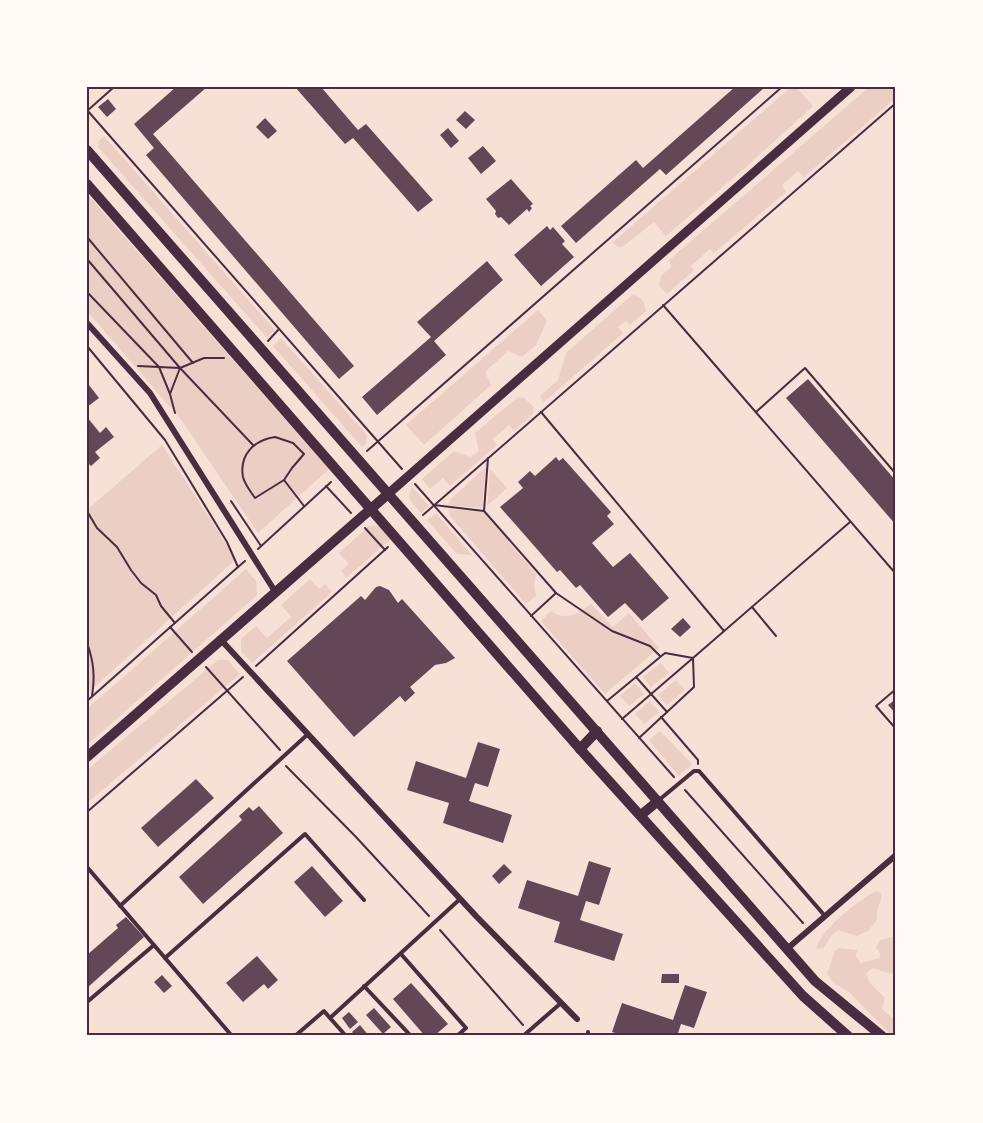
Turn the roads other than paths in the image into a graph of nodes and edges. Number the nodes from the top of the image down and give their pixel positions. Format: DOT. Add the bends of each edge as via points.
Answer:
graph roads {
  1 [pos="851,87"];
  2 [pos="87,150"];
  3 [pos="87,184"];
  4 [pos="87,323"];
  5 [pos="388,494"];
  6 [pos="371,509"];
  7 [pos="276,593"];
  8 [pos="220,640"];
  9 [pos="597,731"];
  10 [pos="308,734"];
  11 [pos="580,749"];
  12 [pos="87,757"];
  13 [pos="658,801"];
  14 [pos="641,815"];
  15 [pos="705,853"];
  16 [pos="896,855"];
  17 [pos="87,867"];
  18 [pos="689,868"];
  19 [pos="460,899"];
  20 [pos="364,900"];
  21 [pos="120,906"];
  22 [pos="825,916"];
  23 [pos="154,945"];
  24 [pos="788,948"];
  25 [pos="401,954"];
  26 [pos="165,958"];
  27 [pos="815,981"];
  28 [pos="364,986"];
  29 [pos="803,996"];
  30 [pos="87,1002"];
  31 [pos="561,1003"];
  32 [pos="330,1018"];
  33 [pos="577,1019"];
  34 [pos="232,1036"];
  35 [pos="295,1036"];
  36 [pos="346,1036"];
  37 [pos="411,1036"];
  38 [pos="457,1036"];
  39 [pos="524,1036"];
  40 [pos="849,1036"];
  41 [pos="882,1036"];
  1 -- 5 [label="street"];
  2 -- 5 [label="main road"];
  3 -- 6 [label="main road"];
  4 -- 7 [label="street" via="150,393"];
  5 -- 6 [label="main road"];
  5 -- 9 [label="main road"];
  6 -- 7 [label="main road"];
  6 -- 11 [label="main road"];
  7 -- 8 [label="main road"];
  8 -- 10 [label="street"];
  8 -- 12 [label="main road"];
  9 -- 11 [label="main road"];
  9 -- 13 [label="main road"];
  10 -- 19 [label="street"];
  10 -- 21 [label="lane"];
  11 -- 14 [label="main road"];
  13 -- 14 [label="main road"];
  13 -- 15 [label="main road"];
  13 -- 22 [label="lane" via="699,771"];
  14 -- 18 [label="main road"];
  15 -- 18 [label="main road"];
  15 -- 24 [label="main road"];
  16 -- 22 [label="street"];
  17 -- 21 [label="lane"];
  18 -- 29 [label="main road"];
  19 -- 25 [label="lane"];
  19 -- 31 [label="street"];
  20 -- 26 [label="lane" via="305,834"];
  21 -- 23 [label="lane"];
  22 -- 24 [label="street"];
  23 -- 26 [label="lane"];
  23 -- 30 [label="lane"];
  24 -- 27 [label="main road"];
  25 -- 28 [label="lane"];
  25 -- 38 [label="lane" via="466,1028"];
  26 -- 34 [label="lane"];
  27 -- 29 [label="main road"];
  27 -- 41 [label="main road"];
  28 -- 32 [label="lane"];
  28 -- 37 [label="lane"];
  29 -- 40 [label="main road"];
  31 -- 33 [label="street"];
  31 -- 39 [label="lane"];
  32 -- 35 [label="lane" via="324,1011"];
  32 -- 36 [label="lane"];
}
